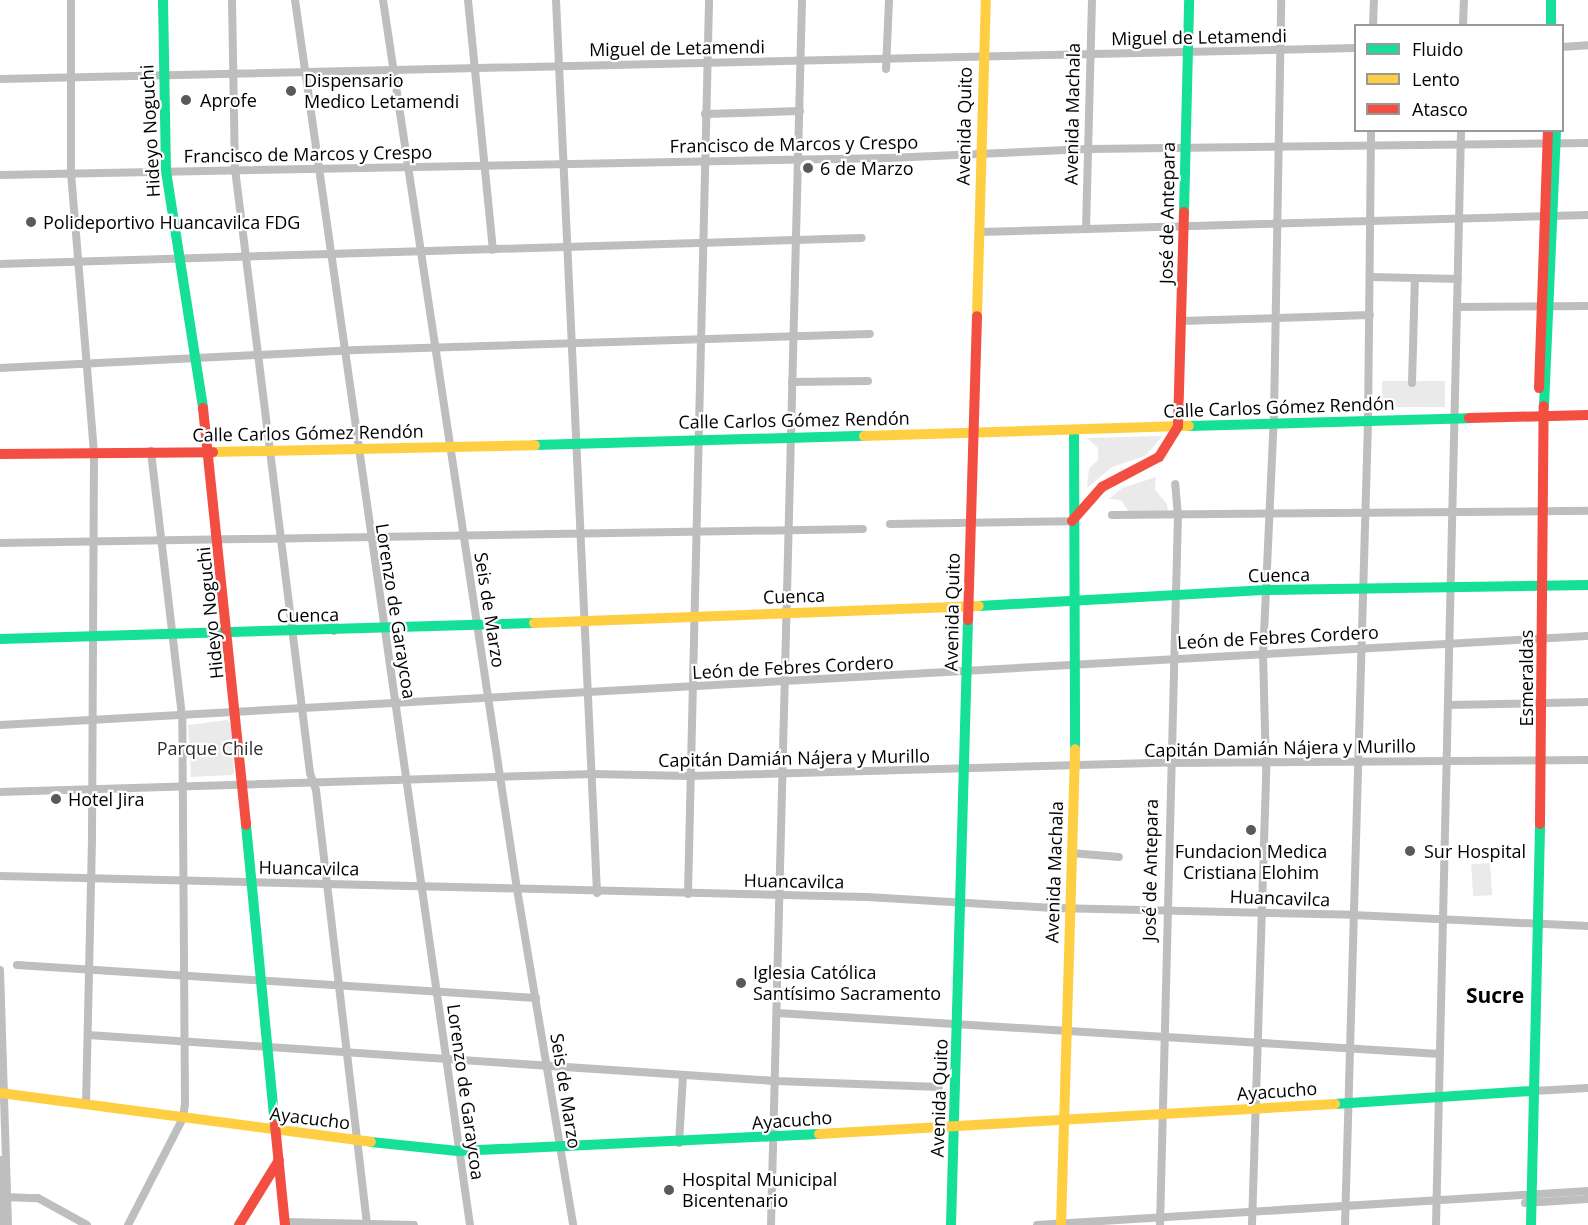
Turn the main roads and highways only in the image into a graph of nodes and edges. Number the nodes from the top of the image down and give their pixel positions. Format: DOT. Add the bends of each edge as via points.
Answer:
graph roads {
  1 [pos="163,0"];
  2 [pos="986,0"];
  3 [pos="1189,0"];
  4 [pos="1551,0"];
  5 [pos="1558,0"];
  6 [pos="1551,24"];
  7 [pos="1558,24"];
  8 [pos="1549,132"];
  9 [pos="1555,132"];
  10 [pos="1552,145"];
  11 [pos="1588,416"];
  12 [pos="1541,417"];
  13 [pos="1178,426"];
  14 [pos="1074,430"];
  15 [pos="973,433"];
  16 [pos="210,451"];
  17 [pos="0,454"];
  18 [pos="1072,521"];
  19 [pos="1588,585"];
  20 [pos="1539,586"];
  21 [pos="1074,603"];
  22 [pos="969,606"];
  23 [pos="229,633"];
  24 [pos="0,639"];
  25 [pos="1530,1091"];
  26 [pos="0,1093"];
  27 [pos="1066,1121"];
  28 [pos="954,1128"];
  29 [pos="278,1132"];
  30 [pos="279,1160"];
  31 [pos="1528,1198"];
  32 [pos="285,1224"];
  33 [pos="1061,1224"];
  34 [pos="239,1225"];
  35 [pos="951,1225"];
  36 [pos="1525,1225"];
  37 [pos="1531,1225"];
  1 -- 16 [label="main road, Hideyo Noguchi" via="166,171"];
  2 -- 15 [label="main road, Avenida Quito" via="981,57"];
  3 -- 13 [label="main road, José de Antepara"];
  4 -- 6 [label="main road"];
  5 -- 7 [label="main road"];
  8 -- 10 [label="main road, Esmeraldas"];
  9 -- 10 [label="main road, Esmeraldas"];
  10 -- 12 [label="main road, Esmeraldas"];
  11 -- 12 [label="main road, Calle Carlos Gómez Rendón"];
  12 -- 13 [label="main road, Calle Carlos Gómez Rendón"];
  12 -- 20 [label="main road, Esmeraldas"];
  13 -- 14 [label="main road, Calle Carlos Gómez Rendón"];
  13 -- 18 [label="main road" via="1159,457 1102,488"];
  14 -- 15 [label="main road, Calle Carlos Gómez Rendón"];
  14 -- 18 [label="main road, Avenida Machala"];
  15 -- 16 [label="main road, Calle Carlos Gómez Rendón"];
  15 -- 22 [label="main road, Avenida Quito"];
  16 -- 17 [label="main road, Calle Carlos Gómez Rendón"];
  16 -- 23 [label="main road, Hideyo Noguchi"];
  18 -- 21 [label="main road, Avenida Machala"];
  19 -- 20 [label="main road, Cuenca"];
  20 -- 21 [label="main road, Cuenca" via="1268,590"];
  20 -- 25 [label="main road, Esmeraldas" via="1540,704"];
  21 -- 22 [label="main road, Cuenca"];
  21 -- 27 [label="main road, Avenida Machala" via="1077,664"];
  22 -- 23 [label="main road, Cuenca"];
  22 -- 28 [label="main road, Avenida Quito"];
  23 -- 24 [label="main road, Cuenca"];
  23 -- 29 [label="main road, Hideyo Noguchi"];
  25 -- 27 [label="main road, Ayacucho"];
  25 -- 31 [label="main road, Esmeraldas"];
  26 -- 29 [label="main road, Ayacucho"];
  27 -- 28 [label="main road, Ayacucho"];
  27 -- 33 [label="main road, Avenida Machala"];
  28 -- 29 [label="main road, Ayacucho" via="458,1151"];
  28 -- 35 [label="main road, Avenida Quito"];
  29 -- 30 [label="main road, Hideyo Noguchi"];
  30 -- 32 [label="main road, Hideyo Noguchi"];
  30 -- 34 [label="main road"];
  31 -- 36 [label="main road, Esmeraldas"];
  31 -- 37 [label="main road, Esmeraldas"];
}
